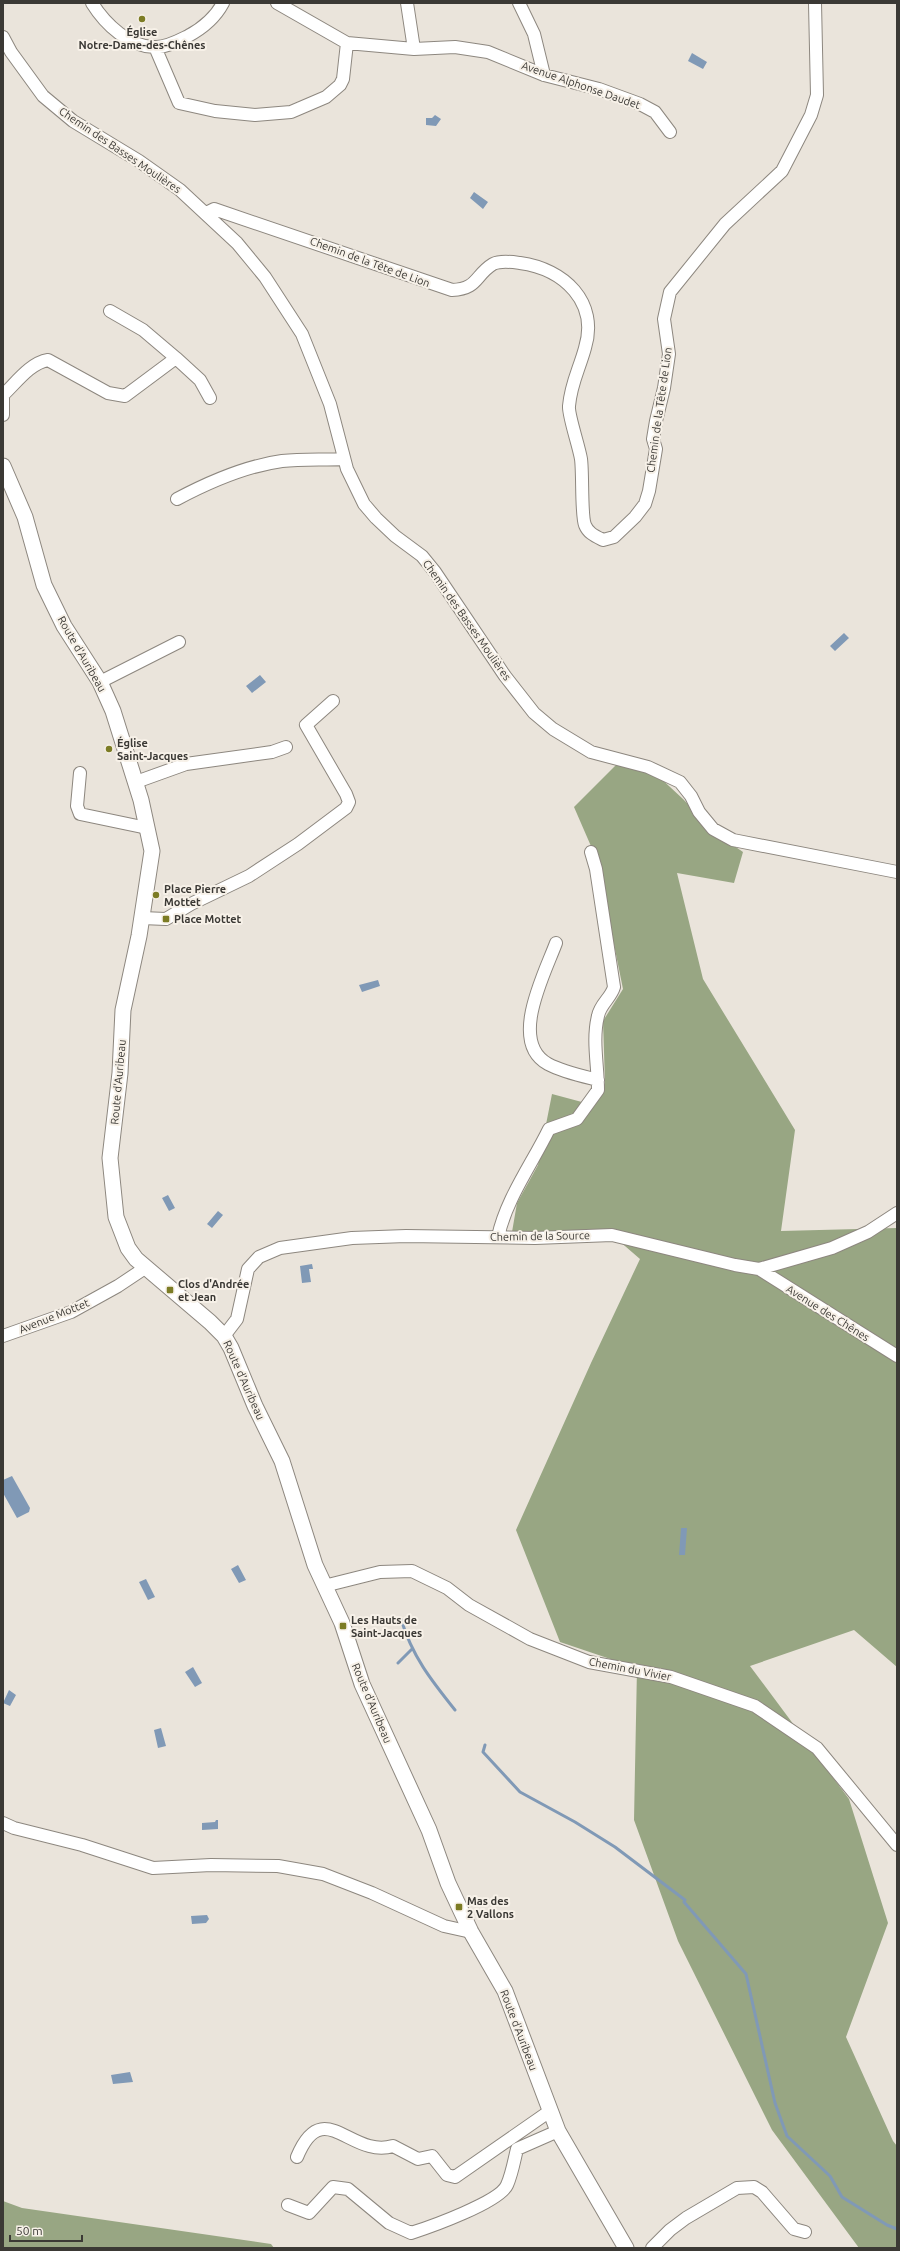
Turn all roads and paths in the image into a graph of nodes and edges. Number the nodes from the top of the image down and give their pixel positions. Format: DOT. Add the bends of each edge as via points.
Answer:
graph roads {
  1 [pos="92,3"];
  2 [pos="223,3"];
  3 [pos="277,3"];
  4 [pos="407,3"];
  5 [pos="519,3"];
  6 [pos="815,3"];
  7 [pos="3,37"];
  8 [pos="347,43"];
  9 [pos="155,47"];
  10 [pos="414,49"];
  11 [pos="544,75"];
  12 [pos="670,132"];
  13 [pos="206,213"];
  14 [pos="110,311"];
  15 [pos="176,358"];
  16 [pos="210,398"];
  17 [pos="3,415"];
  18 [pos="344,459"];
  19 [pos="3,466"];
  20 [pos="177,499"];
  21 [pos="179,642"];
  22 [pos="100,682"];
  23 [pos="333,701"];
  24 [pos="286,747"];
  25 [pos="80,773"];
  26 [pos="136,782"];
  27 [pos="147,828"];
  28 [pos="591,852"];
  29 [pos="897,872"];
  30 [pos="142,918"];
  31 [pos="556,943"];
  32 [pos="598,1080"];
  33 [pos="897,1213"];
  34 [pos="498,1237"];
  35 [pos="145,1268"];
  36 [pos="759,1269"];
  37 [pos="3,1336"];
  38 [pos="224,1336"];
  39 [pos="897,1356"];
  40 [pos="324,1586"];
  41 [pos="3,1823"];
  42 [pos="897,1845"];
  43 [pos="471,1932"];
  44 [pos="550,2111"];
  45 [pos="558,2131"];
  46 [pos="297,2157"];
  47 [pos="288,2205"];
  48 [pos="805,2232"];
  49 [pos="626,2248"];
  50 [pos="652,2248"];
  1 -- 9 [label="street" via="115,31 131,40"];
  2 -- 9 [label="street" via="217,15 192,34 170,44"];
  3 -- 8 [label="street, Avenue Alphonse Daudet"];
  4 -- 10 [label="street"];
  5 -- 11 [label="street" via="534,34"];
  6 -- 13 [label="street, Chemin de la Tête de Lion" via="817,95 811,115 782,171 725,224 670,292 664,319 669,354 656,421 656,449 649,491 645,504 614,537 603,540 591,534 584,525 581,458 568,409 571,386 586,347 588,330 582,298 564,279 530,264 499,262 493,264 473,285 464,290 452,290 214,209"];
  7 -- 13 [label="street, Chemin des Basses Moulières" via="43,96 73,121 139,161"];
  8 -- 9 [label="street" via="343,79 326,97 291,112 261,114 215,111 179,103"];
  8 -- 10 [label="street, Avenue Alphonse Daudet"];
  10 -- 11 [label="street, Avenue Alphonse Daudet" via="455,47 488,52"];
  11 -- 12 [label="street, Avenue Alphonse Daudet" via="599,89 640,104 655,112"];
  13 -- 18 [label="street, Chemin des Basses Moulières" via="237,243 265,277 302,334 330,404"];
  14 -- 15 [label="street" via="143,330"];
  15 -- 16 [label="street" via="200,380"];
  15 -- 17 [label="street" via="125,396 108,393 54,362 41,361 3,395"];
  18 -- 20 [label="street" via="282,461 260,465 204,484"];
  18 -- 29 [label="street, Chemin des Basses Moulières" via="364,504 385,527 422,556 505,676 545,723 591,752 648,767 674,778 691,796 699,812 714,829 734,840"];
  19 -- 22 [label="street, Route d'Auribeau" via="25,517 44,585 64,626"];
  21 -- 22 [label="street"];
  22 -- 26 [label="street, Route d'Auribeau" via="113,712"];
  23 -- 30 [label="street" via="306,725 346,794 349,802 346,808 249,876 166,919"];
  24 -- 26 [label="street" via="272,752 186,764"];
  25 -- 27 [label="street" via="77,806 80,814"];
  26 -- 27 [label="street, Route d'Auribeau"];
  27 -- 30 [label="street, Route d'Auribeau" via="152,851"];
  28 -- 32 [label="street" via="596,869 614,987 612,993 604,1000 598,1015 595,1060"];
  30 -- 35 [label="street, Route d'Auribeau" via="123,1010 120,1072 110,1158 114,1206 119,1228 128,1248"];
  31 -- 32 [label="street" via="529,1022 529,1039 537,1053 548,1063"];
  32 -- 34 [label="street" via="598,1090 577,1119 549,1129 511,1201"];
  33 -- 36 [label="street, Chemin de la Source" via="868,1232 832,1248"];
  34 -- 36 [label="street, Chemin de la Source" via="612,1235"];
  34 -- 38 [label="street, Chemin de la Source" via="352,1238 280,1248 259,1257 248,1269 237,1319"];
  35 -- 37 [label="street, Avenue Mottet" via="71,1312"];
  35 -- 38 [label="street, Route d'Auribeau"];
  36 -- 39 [label="street, Avenue des Chênes"];
  38 -- 40 [label="street, Route d'Auribeau" via="237,1359 255,1406 282,1461"];
  40 -- 42 [label="street, Chemin du Vivier" via="380,1572 412,1571 447,1588 469,1605 530,1639 589,1662 671,1677 756,1706 817,1748"];
  40 -- 43 [label="street, Route d'Auribeau" via="342,1623 362,1684 430,1830 448,1883"];
  41 -- 43 [label="street" via="152,1868 211,1864 278,1866 323,1874 444,1926"];
  43 -- 44 [label="street, Route d'Auribeau" via="505,1991"];
  44 -- 45 [label="street, Route d'Auribeau"];
  44 -- 46 [label="street" via="455,2177 447,2175 432,2156 418,2159 393,2146 383,2149 367,2147 329,2129 309,2134"];
  45 -- 47 [label="street" via="517,2150 507,2187 494,2197 448,2220 412,2233 389,2223 348,2189 333,2188 310,2213"];
  45 -- 49 [label="street, Route d'Auribeau"];
  48 -- 50 [label="street" via="794,2229 754,2187 737,2188 686,2218"];
}
